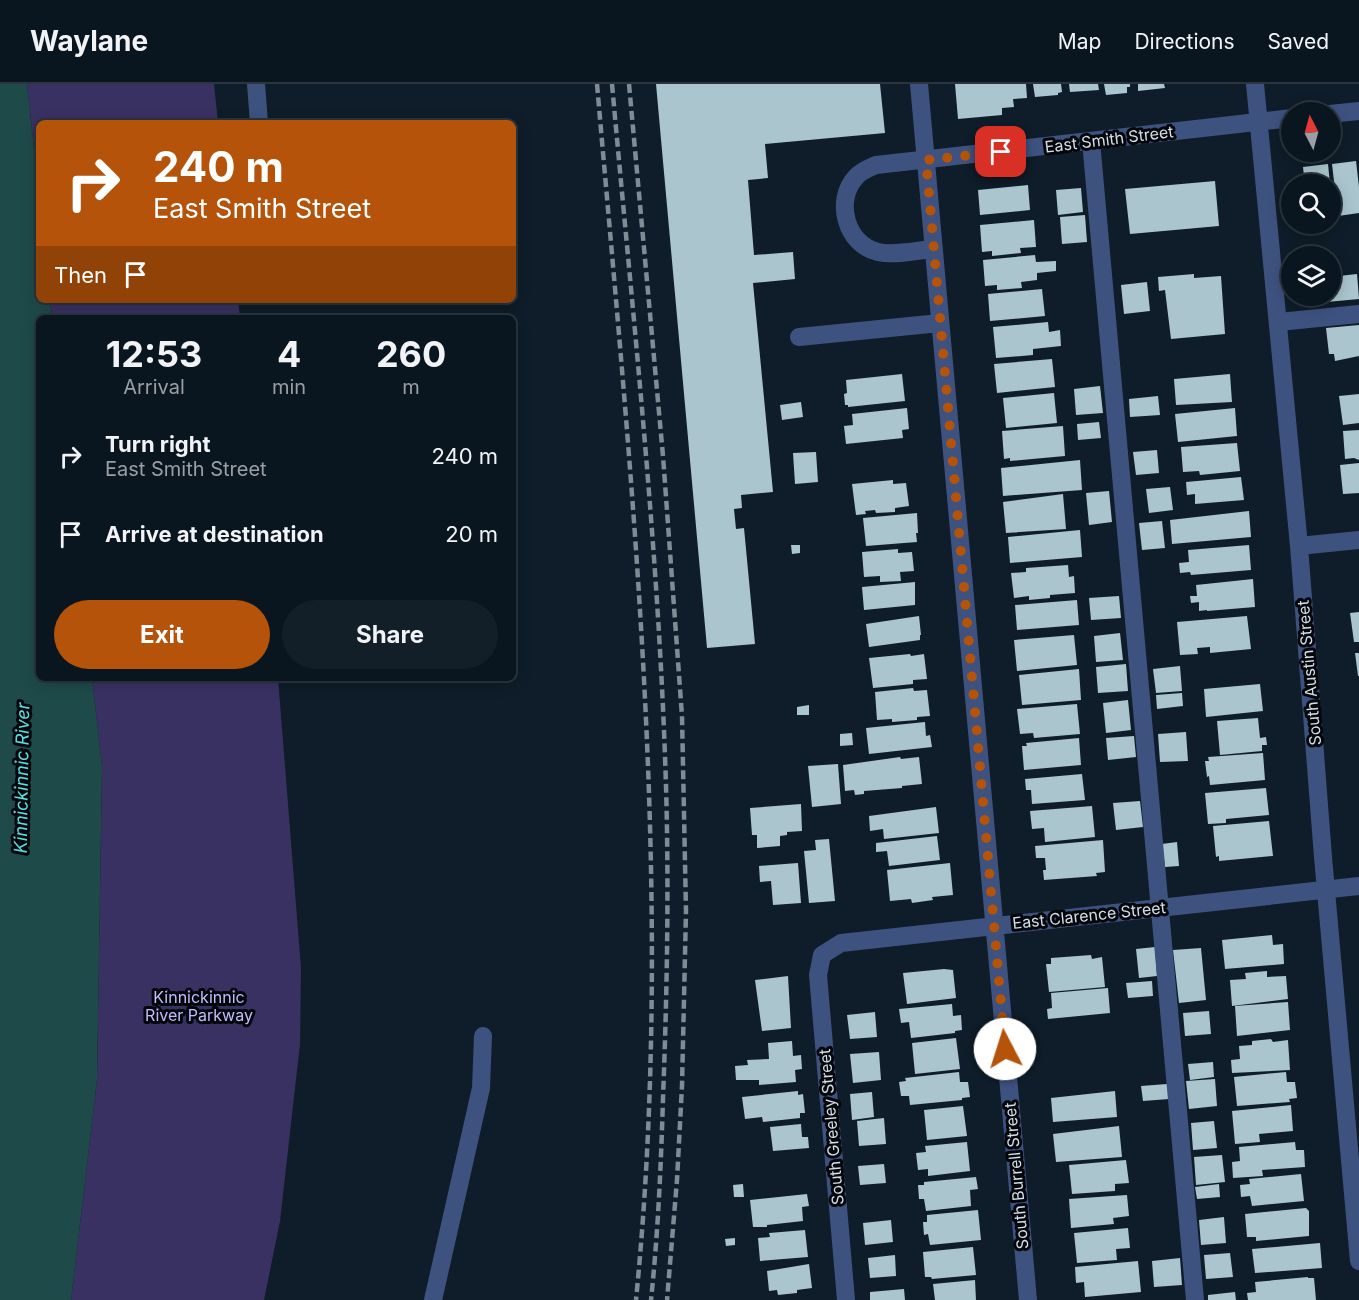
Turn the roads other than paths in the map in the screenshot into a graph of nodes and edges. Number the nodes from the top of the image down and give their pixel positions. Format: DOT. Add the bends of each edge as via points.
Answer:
graph roads {
  1 [pos="256,84"];
  2 [pos="919,84"];
  3 [pos="1255,84"];
  4 [pos="1359,111"];
  5 [pos="1341,113"];
  6 [pos="1281,119"];
  7 [pos="259,120"];
  8 [pos="1258,122"];
  9 [pos="1091,141"];
  10 [pos="926,160"];
  11 [pos="934,249"];
  12 [pos="1359,314"];
  13 [pos="1279,322"];
  14 [pos="940,323"];
  15 [pos="799,337"];
  16 [pos="1359,540"];
  17 [pos="1299,546"];
  18 [pos="1359,886"];
  19 [pos="1326,889"];
  20 [pos="1160,907"];
  21 [pos="993,926"];
  22 [pos="822,955"];
  23 [pos="483,1036"];
  24 [pos="1351,1068"];
  25 [pos="1359,1262"];
  26 [pos="434,1300"];
  27 [pos="846,1300"];
  28 [pos="1028,1300"];
  29 [pos="1195,1300"];
  1 -- 7 [label="street"];
  2 -- 10 [label="street, South Burrell Street"];
  3 -- 8 [label="street, South Austin Street"];
  4 -- 5 [label="street"];
  6 -- 8 [label="street, East Smith Street"];
  8 -- 9 [label="street, East Smith Street"];
  8 -- 13 [label="street, South Austin Street"];
  9 -- 10 [label="street, East Smith Street"];
  9 -- 20 [label="street"];
  10 -- 11 [label="street, South Burrell Street"];
  10 -- 11 [label="street" via="876,165 856,177 846,196 845,219 856,239 878,252"];
  11 -- 14 [label="street, South Burrell Street"];
  12 -- 13 [label="street"];
  13 -- 17 [label="street, South Austin Street"];
  14 -- 15 [label="street"];
  14 -- 21 [label="street, South Burrell Street"];
  16 -- 17 [label="street"];
  17 -- 19 [label="street, South Austin Street"];
  18 -- 19 [label="street, East Clarence Street"];
  19 -- 20 [label="street, East Clarence Street"];
  19 -- 24 [label="street, South Austin Street"];
  20 -- 21 [label="street, East Clarence Street"];
  20 -- 29 [label="street"];
  21 -- 22 [label="street, East Clarence Street" via="841,943"];
  21 -- 28 [label="street, South Burrell Street"];
  22 -- 27 [label="street, South Greeley Street" via="818,975"];
  23 -- 26 [label="street" via="481,1088"];
  24 -- 25 [label="street, South Austin Street"];
}
